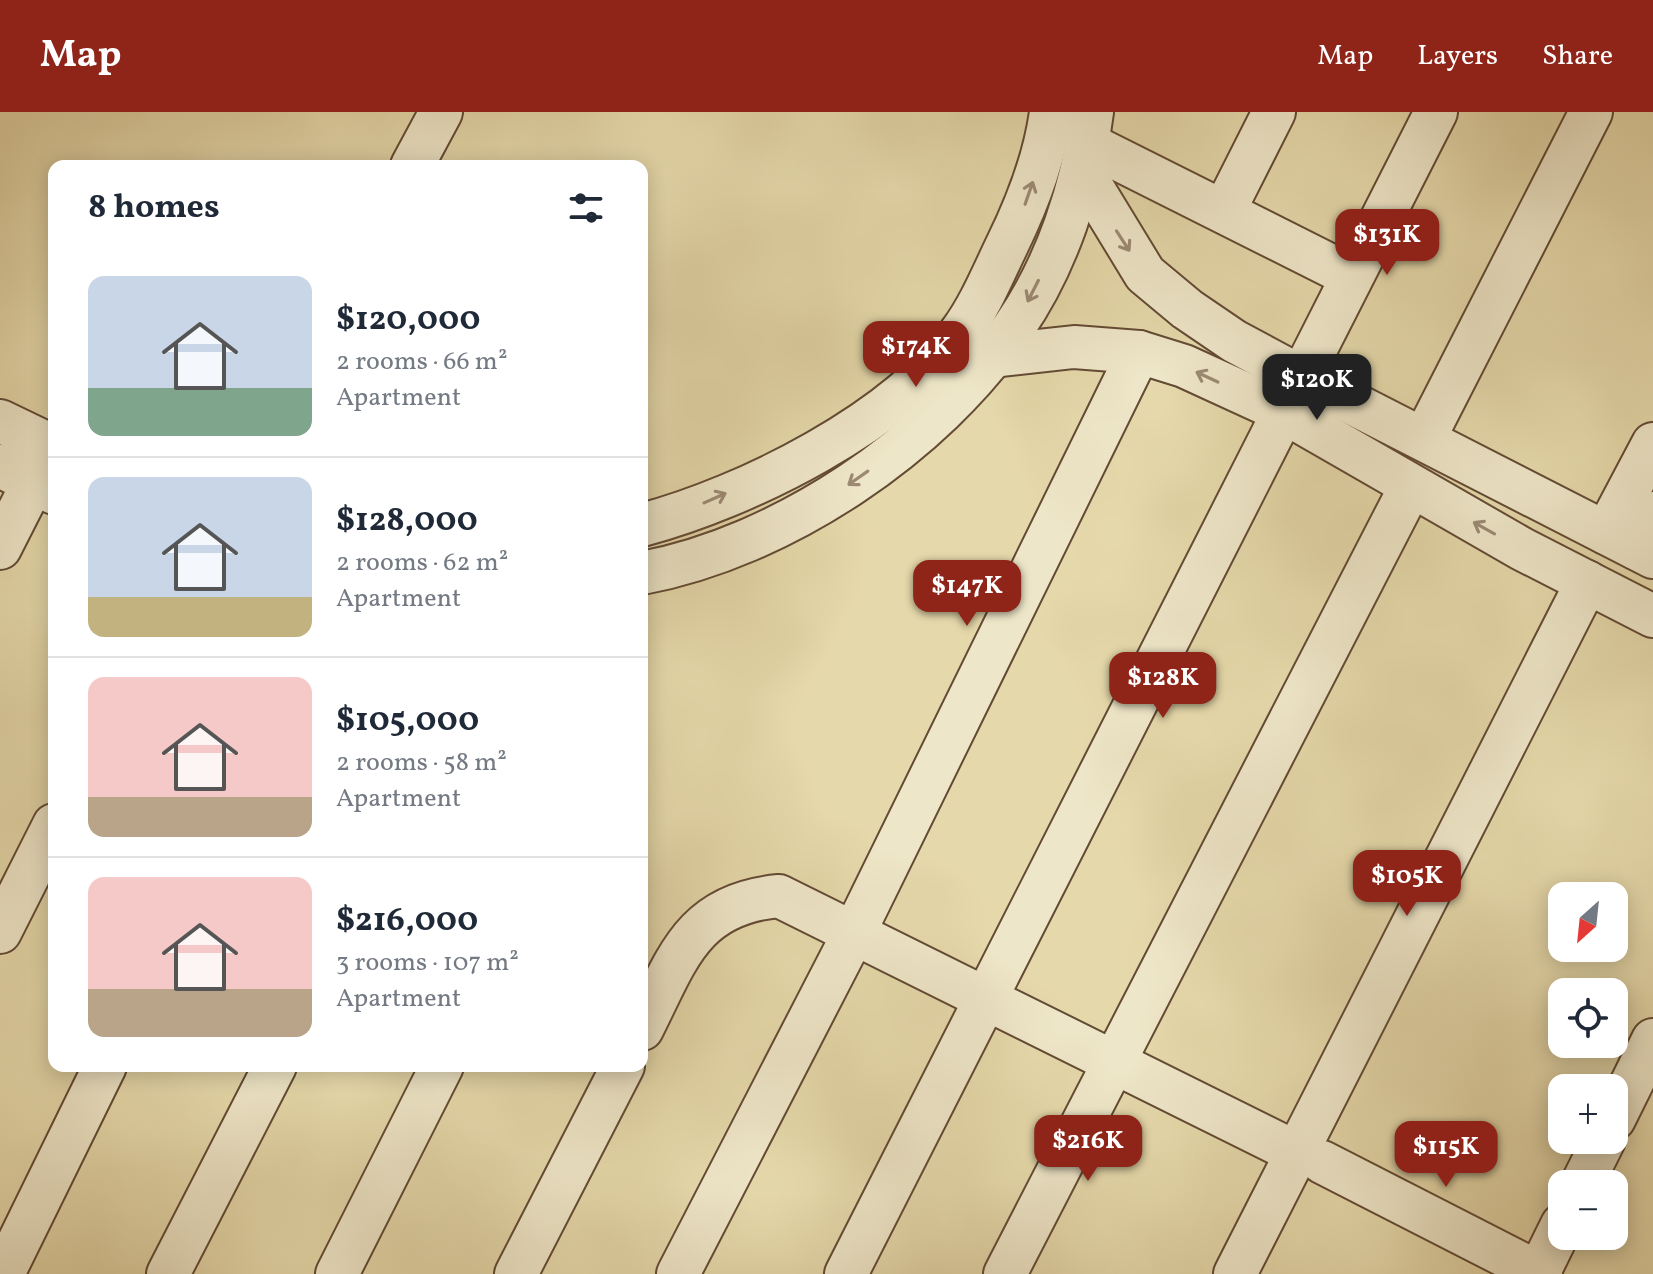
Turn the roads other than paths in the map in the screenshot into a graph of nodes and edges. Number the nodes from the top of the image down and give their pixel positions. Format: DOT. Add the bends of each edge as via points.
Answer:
graph roads {
  1 [pos="441,112"];
  2 [pos="1051,112"];
  3 [pos="1274,112"];
  4 [pos="1436,112"];
  5 [pos="1591,112"];
  6 [pos="1088,143"];
  7 [pos="415,160"];
  8 [pos="1224,211"];
  9 [pos="1351,276"];
  10 [pos="977,344"];
  11 [pos="1139,352"];
  12 [pos="1291,394"];
  13 [pos="0,421"];
  14 [pos="1424,439"];
  15 [pos="48,444"];
  16 [pos="1653,444"];
  17 [pos="20,481"];
  18 [pos="1411,486"];
  19 [pos="1546,502"];
  20 [pos="648,523"];
  21 [pos="1637,538"];
  22 [pos="0,548"];
  23 [pos="1522,549"];
  24 [pos="648,572"];
  25 [pos="1597,587"];
  26 [pos="1653,616"];
  27 [pos="48,837"];
  28 [pos="0,932"];
  29 [pos="854,933"];
  30 [pos="984,998"];
  31 [pos="648,1017"];
  32 [pos="1653,1040"];
  33 [pos="1113,1062"];
  34 [pos="102,1072"];
  35 [pos="272,1072"];
  36 [pos="439,1072"];
  37 [pos="620,1072"];
  38 [pos="1628,1091"];
  39 [pos="1309,1158"];
  40 [pos="1282,1212"];
  41 [pos="1550,1250"];
  42 [pos="0,1272"];
  43 [pos="168,1274"];
  44 [pos="337,1274"];
  45 [pos="516,1274"];
  46 [pos="678,1274"];
  47 [pos="846,1274"];
  48 [pos="1005,1274"];
  49 [pos="1235,1274"];
  50 [pos="1266,1274"];
  51 [pos="1539,1274"];
  1 -- 7 [label="street"];
  10 -- 2 [label="street, one-way" via="1043,152"];
  3 -- 8 [label="street"];
  4 -- 9 [label="street"];
  5 -- 14 [label="street"];
  6 -- 8 [label="street"];
  6 -- 10 [label="street, one-way" via="1059,240 1016,324"];
  6 -- 12 [label="street, one-way" via="1145,274"];
  8 -- 9 [label="street"];
  9 -- 12 [label="street"];
  10 -- 11 [label="street"];
  20 -- 10 [label="street, one-way" via="799,463"];
  10 -- 24 [label="street, one-way" via="945,408 848,485 756,536"];
  12 -- 11 [label="street, one-way"];
  11 -- 29 [label="street"];
  12 -- 14 [label="street"];
  12 -- 18 [label="street"];
  12 -- 30 [label="street"];
  13 -- 15 [label="street"];
  14 -- 19 [label="street"];
  16 -- 21 [label="street"];
  17 -- 22 [label="street"];
  23 -- 18 [label="street, one-way"];
  18 -- 33 [label="street"];
  19 -- 21 [label="street"];
  19 -- 23 [label="street"];
  23 -- 25 [label="street"];
  25 -- 26 [label="street"];
  25 -- 39 [label="street"];
  27 -- 28 [label="street"];
  29 -- 30 [label="street"];
  29 -- 31 [label="street" via="779,896 735,906 689,938"];
  29 -- 46 [label="street"];
  30 -- 33 [label="street"];
  30 -- 47 [label="street"];
  32 -- 38 [label="street"];
  33 -- 39 [label="street"];
  33 -- 48 [label="street"];
  34 -- 42 [label="street"];
  35 -- 43 [label="street"];
  36 -- 44 [label="street"];
  37 -- 45 [label="street"];
  39 -- 40 [label="street"];
  39 -- 51 [label="street"];
  40 -- 49 [label="street"];
  40 -- 50 [label="street"];
  41 -- 51 [label="street"];
}
